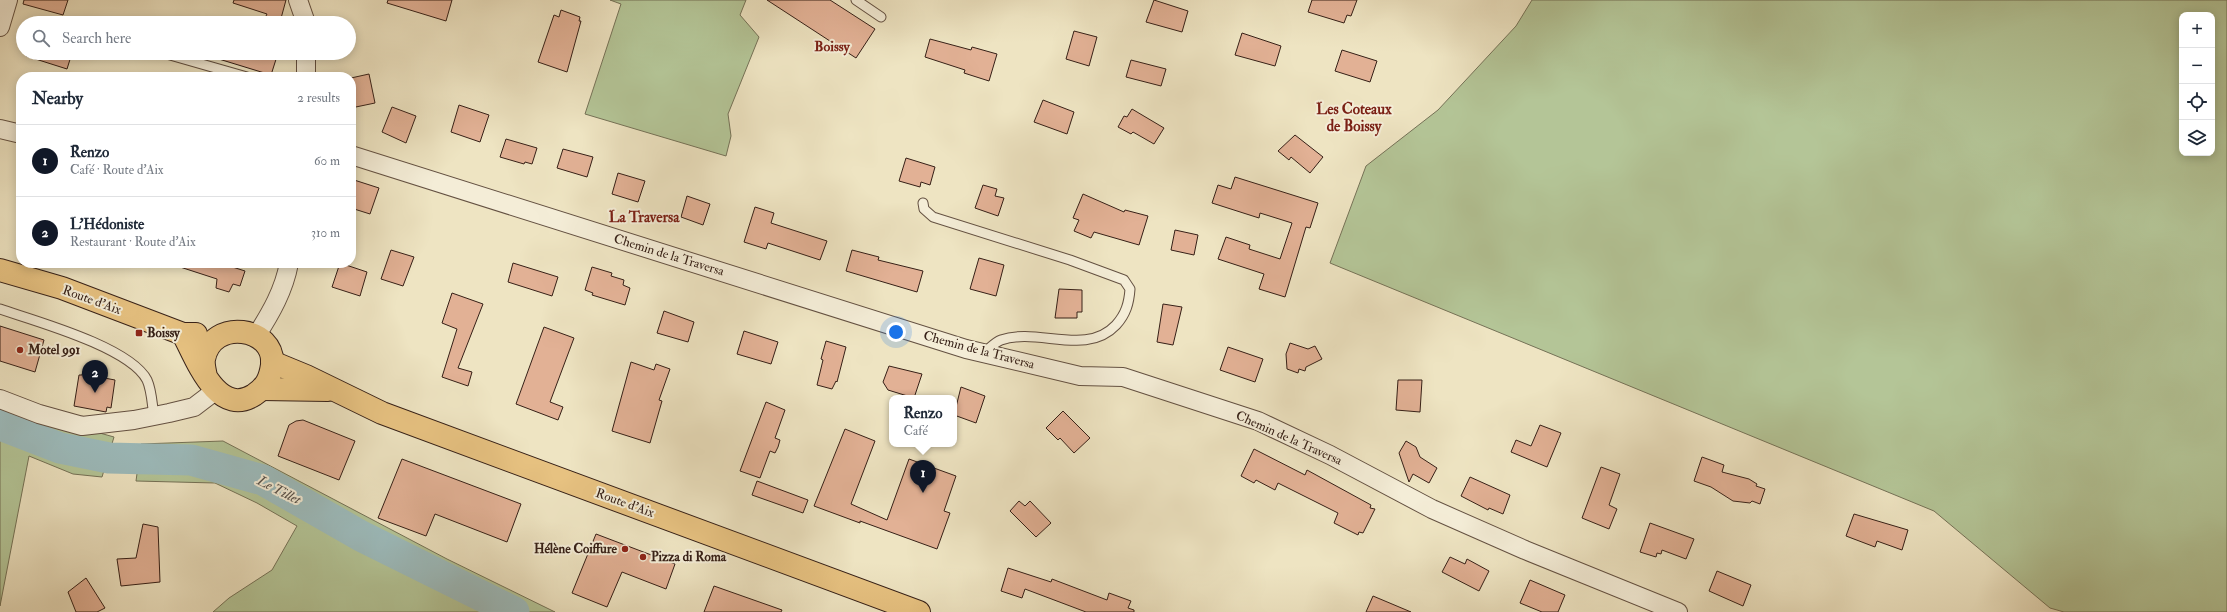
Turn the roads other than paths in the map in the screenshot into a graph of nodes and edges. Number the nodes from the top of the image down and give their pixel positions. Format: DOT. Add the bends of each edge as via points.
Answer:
graph roads {
  1 [pos="8,0"];
  2 [pos="298,0"];
  3 [pos="856,0"];
  4 [pos="304,16"];
  5 [pos="881,17"];
  6 [pos="0,27"];
  7 [pos="188,60"];
  8 [pos="306,60"];
  9 [pos="230,72"];
  10 [pos="306,72"];
  11 [pos="0,130"];
  12 [pos="16,133"];
  13 [pos="356,157"];
  14 [pos="922,203"];
  15 [pos="288,268"];
  16 [pos="0,270"];
  17 [pos="0,309"];
  18 [pos="183,334"];
  19 [pos="222,335"];
  20 [pos="256,336"];
  21 [pos="984,353"];
  22 [pos="272,362"];
  23 [pos="210,384"];
  24 [pos="262,389"];
  25 [pos="333,390"];
  26 [pos="0,399"];
  27 [pos="154,416"];
  28 [pos="919,612"];
  29 [pos="1678,612"];
  1 -- 6 [label="street"];
  2 -- 4 [label="street"];
  3 -- 5 [label="lane"];
  7 -- 9 [label="lane"];
  8 -- 10 [label="street"];
  11 -- 12 [label="street"];
  13 -- 21 [label="street, Chemin de la Traversa"];
  14 -- 21 [label="lane" via="924,209 933,217 1070,260 1124,280 1130,289 1124,316 1109,332 1089,340 1000,340"];
  15 -- 20 [label="street" via="271,313"];
  16 -- 18 [label="main road, Route d'Aix" via="69,290"];
  17 -- 27 [label="lane" via="81,337 131,364 146,380"];
  18 -- 19 [label="main road, Route d'Aix"];
  18 -- 23 [label="main road"];
  19 -- 20 [label="main road" via="245,331"];
  19 -- 23 [label="main road" via="211,343 205,354 204,361"];
  20 -- 22 [label="main road" via="267,347"];
  21 -- 29 [label="street, Chemin de la Traversa" via="1080,376 1123,377 1258,421 1330,455 1432,509"];
  22 -- 24 [label="main road" via="270,378"];
  22 -- 25 [label="main road, Route d'Aix"];
  23 -- 24 [label="main road" via="225,397 243,399"];
  23 -- 27 [label="street" via="194,407"];
  24 -- 25 [label="main road, Route d'Aix"];
  25 -- 28 [label="main road, Route d'Aix" via="382,413"];
  26 -- 27 [label="street" via="39,414 82,426"];
}
